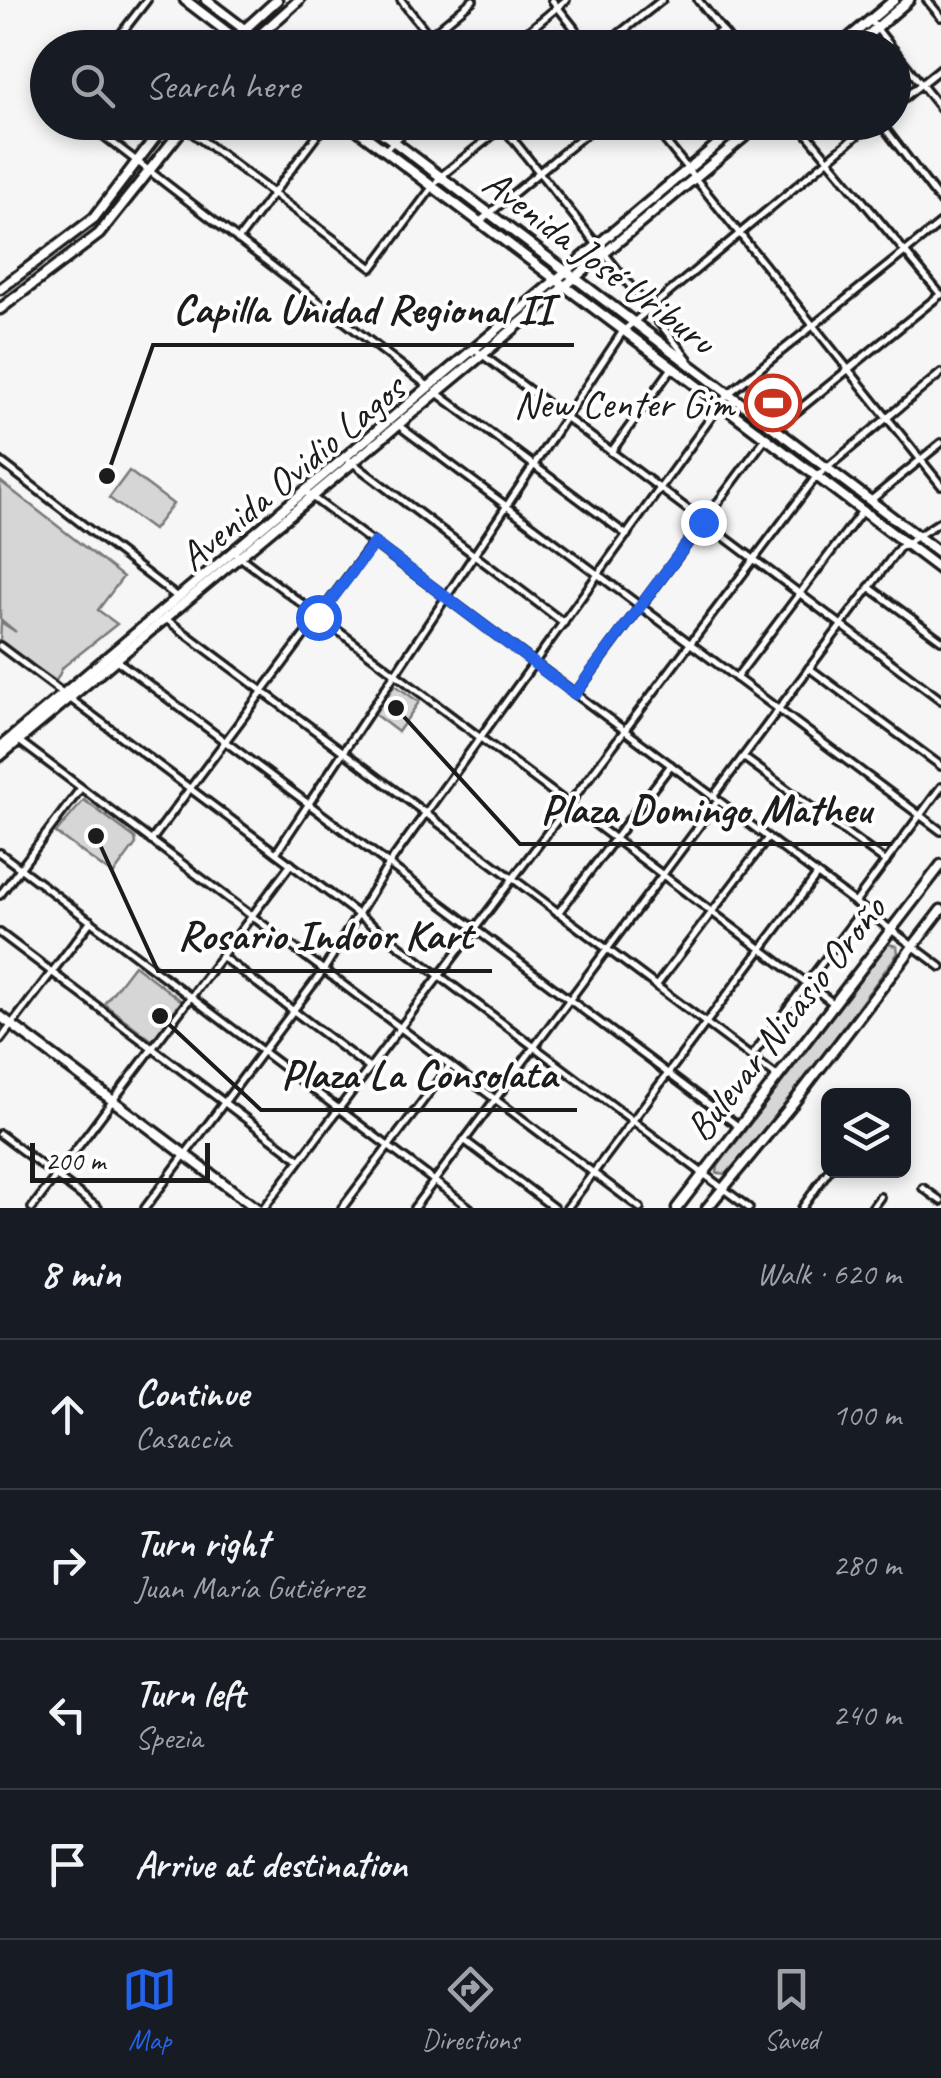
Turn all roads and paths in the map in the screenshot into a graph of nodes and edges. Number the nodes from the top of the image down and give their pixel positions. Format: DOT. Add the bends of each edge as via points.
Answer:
graph roads {
  1 [pos="147,0"];
  2 [pos="186,0"];
  3 [pos="206,0"];
  4 [pos="278,0"];
  5 [pos="299,0"];
  6 [pos="400,0"];
  7 [pos="473,0"];
  8 [pos="552,0"];
  9 [pos="566,0"];
  10 [pos="662,0"];
  11 [pos="698,0"];
  12 [pos="894,0"];
  13 [pos="909,0"];
  14 [pos="927,0"];
  15 [pos="558,7"];
  16 [pos="941,17"];
  17 [pos="873,24"];
  18 [pos="243,28"];
  19 [pos="124,30"];
  20 [pos="226,30"];
  21 [pos="241,30"];
  22 [pos="246,30"];
  23 [pos="262,30"];
  24 [pos="425,30"];
  25 [pos="437,30"];
  26 [pos="530,30"];
  27 [pos="576,30"];
  28 [pos="624,30"];
  29 [pos="722,30"];
  30 [pos="864,30"];
  31 [pos="868,30"];
  32 [pos="878,30"];
  33 [pos="941,68"];
  34 [pos="911,72"];
  35 [pos="921,84"];
  36 [pos="911,92"];
  37 [pos="941,109"];
  38 [pos="109,140"];
  39 [pos="154,140"];
  40 [pos="172,140"];
  41 [pos="204,140"];
  42 [pos="314,140"];
  43 [pos="371,140"];
  44 [pos="484,140"];
  45 [pos="515,140"];
  46 [pos="579,140"];
  47 [pos="665,140"];
  48 [pos="723,140"];
  49 [pos="740,140"];
  50 [pos="813,140"];
  51 [pos="852,140"];
  52 [pos="894,140"];
  53 [pos="392,141"];
  54 [pos="384,150"];
  55 [pos="830,159"];
  56 [pos="137,162"];
  57 [pos="688,169"];
  58 [pos="150,172"];
  59 [pos="540,174"];
  60 [pos="440,178"];
  61 [pos="694,178"];
  62 [pos="432,187"];
  63 [pos="273,194"];
  64 [pos="941,202"];
  65 [pos="488,214"];
  66 [pos="479,222"];
  67 [pos="941,223"];
  68 [pos="738,233"];
  69 [pos="238,240"];
  70 [pos="600,249"];
  71 [pos="905,252"];
  72 [pos="568,276"];
  73 [pos="560,283"];
  74 [pos="0,289"];
  75 [pos="941,294"];
  76 [pos="649,308"];
  77 [pos="0,309"];
  78 [pos="631,322"];
  79 [pos="813,326"];
  80 [pos="624,331"];
  81 [pos="479,352"];
  82 [pos="672,368"];
  83 [pos="696,370"];
  84 [pos="849,370"];
  85 [pos="941,373"];
  86 [pos="433,390"];
  87 [pos="728,394"];
  88 [pos="720,405"];
  89 [pos="564,417"];
  90 [pos="886,419"];
  91 [pos="394,422"];
  92 [pos="775,430"];
  93 [pos="765,439"];
  94 [pos="941,443"];
  95 [pos="611,452"];
  96 [pos="348,459"];
  97 [pos="920,460"];
  98 [pos="0,462"];
  99 [pos="533,466"];
  100 [pos="827,468"];
  101 [pos="816,477"];
  102 [pos="941,485"];
  103 [pos="660,489"];
  104 [pos="307,493"];
  105 [pos="870,501"];
  106 [pos="506,506"];
  107 [pos="862,511"];
  108 [pos="941,521"];
  109 [pos="703,522"];
  110 [pos="627,534"];
  111 [pos="919,538"];
  112 [pos="374,543"];
  113 [pos="906,544"];
  114 [pos="235,553"];
  115 [pos="941,554"];
  116 [pos="473,555"];
  117 [pos="751,558"];
  118 [pos="941,570"];
  119 [pos="598,574"];
  120 [pos="869,587"];
  121 [pos="798,593"];
  122 [pos="177,597"];
  123 [pos="446,597"];
  124 [pos="640,606"];
  125 [pos="161,614"];
  126 [pos="318,617"];
  127 [pos="564,623"];
  128 [pos="841,626"];
  129 [pos="941,640"];
  130 [pos="688,643"];
  131 [pos="0,646"];
  132 [pos="112,656"];
  133 [pos="535,664"];
  134 [pos="809,668"];
  135 [pos="394,676"];
  136 [pos="736,678"];
  137 [pos="262,691"];
  138 [pos="575,694"];
  139 [pos="66,695"];
  140 [pos="941,700"];
  141 [pos="778,709"];
  142 [pos="624,730"];
  143 [pos="16,738"];
  144 [pos="225,741"];
  145 [pos="480,741"];
  146 [pos="1,743"];
  147 [pos="343,753"];
  148 [pos="0,756"];
  149 [pos="743,757"];
  150 [pos="671,766"];
  151 [pos="941,766"];
  152 [pos="941,787"];
  153 [pos="80,788"];
  154 [pos="190,788"];
  155 [pos="716,799"];
  156 [pos="309,804"];
  157 [pos="567,806"];
  158 [pos="426,814"];
  159 [pos="920,815"];
  160 [pos="941,830"];
  161 [pos="768,838"];
  162 [pos="613,840"];
  163 [pos="150,841"];
  164 [pos="0,853"];
  165 [pos="276,853"];
  166 [pos="886,862"];
  167 [pos="291,864"];
  168 [pos="389,864"];
  169 [pos="941,865"];
  170 [pos="20,868"];
  171 [pos="818,875"];
  172 [pos="510,876"];
  173 [pos="662,876"];
  174 [pos="0,895"];
  175 [pos="855,903"];
  176 [pos="862,909"];
  177 [pos="941,910"];
  178 [pos="710,912"];
  179 [pos="558,913"];
  180 [pos="357,914"];
  181 [pos="251,916"];
  182 [pos="90,922"];
  183 [pos="472,927"];
  184 [pos="891,930"];
  185 [pos="0,933"];
  186 [pos="913,946"];
  187 [pos="760,949"];
  188 [pos="608,950"];
  189 [pos="222,956"];
  190 [pos="941,967"];
  191 [pos="323,971"];
  192 [pos="52,972"];
  193 [pos="438,975"];
  194 [pos="806,984"];
  195 [pos="656,986"];
  196 [pos="190,997"];
  197 [pos="570,1000"];
  198 [pos="835,1005"];
  199 [pos="293,1010"];
  200 [pos="0,1016"];
  201 [pos="705,1023"];
  202 [pos="12,1025"];
  203 [pos="398,1027"];
  204 [pos="0,1040"];
  205 [pos="535,1047"];
  206 [pos="152,1048"];
  207 [pos="263,1051"];
  208 [pos="752,1057"];
  209 [pos="450,1065"];
  210 [pos="369,1068"];
  211 [pos="668,1074"];
  212 [pos="780,1078"];
  213 [pos="494,1099"];
  214 [pos="113,1100"];
  215 [pos="225,1102"];
  216 [pos="338,1108"];
  217 [pos="633,1121"];
  218 [pos="740,1128"];
  219 [pos="0,1134"];
  220 [pos="464,1140"];
  221 [pos="389,1146"];
  222 [pos="186,1155"];
  223 [pos="300,1159"];
  224 [pos="592,1172"];
  225 [pos="703,1174"];
  226 [pos="56,1176"];
  227 [pos="823,1178"];
  228 [pos="434,1180"];
  229 [pos="722,1188"];
  230 [pos="924,1188"];
  231 [pos="880,1197"];
  232 [pos="941,1201"];
  233 [pos="32,1208"];
  234 [pos="98,1208"];
  235 [pos="146,1208"];
  236 [pos="260,1208"];
  237 [pos="342,1208"];
  238 [pos="414,1208"];
  239 [pos="470,1208"];
  240 [pos="554,1208"];
  241 [pos="567,1208"];
  242 [pos="640,1208"];
  243 [pos="676,1208"];
  244 [pos="707,1208"];
  245 [pos="749,1208"];
  246 [pos="802,1208"];
  247 [pos="872,1208"];
  1 -- 19 [label="street"];
  2 -- 20 [label="main road"];
  3 -- 18 [label="main road"];
  4 -- 18 [label="main road"];
  5 -- 23 [label="main road"];
  6 -- 24 [label="street"];
  7 -- 25 [label="street"];
  8 -- 15 [label="street"];
  9 -- 15 [label="street"];
  10 -- 28 [label="street"];
  11 -- 29 [label="street"];
  12 -- 17 [label="main road"];
  13 -- 17 [label="main road"];
  14 -- 16 [label="street"];
  15 -- 26 [label="street"];
  15 -- 27 [label="street"];
  17 -- 30 [label="main road"];
  17 -- 31 [label="main road"];
  17 -- 32 [label="street"];
  18 -- 21 [label="main road"];
  18 -- 22 [label="main road"];
  33 -- 35 [label="street"];
  34 -- 35 [label="street"];
  35 -- 36 [label="street"];
  35 -- 37 [label="street"];
  38 -- 56 [label="street"];
  39 -- 56 [label="main road"];
  40 -- 58 [label="main road"];
  41 -- 63 [label="street"];
  42 -- 63 [label="street"];
  43 -- 54 [label="main road, Avenida José Uriburu"];
  44 -- 60 [label="street"];
  45 -- 59 [label="street"];
  46 -- 59 [label="street"];
  47 -- 57 [label="street"];
  48 -- 57 [label="main road, Avenida Ovidio Lagos"];
  49 -- 61 [label="main road, Avenida Ovidio Lagos"];
  50 -- 55 [label="street"];
  51 -- 55 [label="street"];
  52 -- 64 [label="street"];
  53 -- 54 [label="street"];
  53 -- 60 [label="main road, Avenida José Uriburu"];
  54 -- 62 [label="main road, Avenida José Uriburu"];
  55 -- 68 [label="street"];
  55 -- 71 [label="street"];
  56 -- 58 [label="street"];
  56 -- 74 [label="main road" via="89,223"];
  57 -- 61 [label="street"];
  57 -- 70 [label="main road, Avenida Ovidio Lagos"];
  58 -- 69 [label="street"];
  58 -- 77 [label="main road" via="100,234"];
  59 -- 65 [label="street"];
  59 -- 70 [label="street"];
  60 -- 62 [label="street"];
  60 -- 65 [label="main road, Avenida José Uriburu"];
  61 -- 68 [label="street"];
  61 -- 70 [label="main road, Avenida Ovidio Lagos"];
  62 -- 63 [label="street" via="372,268"];
  62 -- 66 [label="main road, Avenida José Uriburu"];
  63 -- 69 [label="street"];
  65 -- 66 [label="street"];
  65 -- 72 [label="main road, Avenida José Uriburu"];
  66 -- 73 [label="main road, Avenida José Uriburu"];
  67 -- 71 [label="street"];
  68 -- 76 [label="street"];
  68 -- 79 [label="street"];
  69 -- 86 [label="street"];
  70 -- 72 [label="main road, Avenida Ovidio Lagos"];
  70 -- 76 [label="street"];
  71 -- 75 [label="street"];
  71 -- 79 [label="street"];
  72 -- 73 [label="main road, Avenida Ovidio Lagos"];
  72 -- 78 [label="main road, Avenida José Uriburu"];
  73 -- 80 [label="main road, Avenida José Uriburu"];
  73 -- 81 [label="main road, Avenida Ovidio Lagos"];
  75 -- 84 [label="street"];
  76 -- 78 [label="street"];
  76 -- 83 [label="street"];
  78 -- 80 [label="street"];
  78 -- 83 [label="main road, Avenida José Uriburu"];
  79 -- 84 [label="street"];
  79 -- 87 [label="street"];
  80 -- 82 [label="main road, Avenida José Uriburu"];
  80 -- 89 [label="street"];
  81 -- 86 [label="main road, Avenida Ovidio Lagos"];
  81 -- 89 [label="street"];
  82 -- 88 [label="main road, Avenida José Uriburu"];
  82 -- 95 [label="street"];
  83 -- 87 [label="main road, Avenida José Uriburu"];
  84 -- 90 [label="street"];
  84 -- 92 [label="street"];
  85 -- 90 [label="street"];
  86 -- 91 [label="main road, Avenida Ovidio Lagos"];
  86 -- 99 [label="street"];
  87 -- 88 [label="street"];
  87 -- 92 [label="main road, Avenida José Uriburu"];
  88 -- 93 [label="main road, Avenida José Uriburu"];
  88 -- 103 [label="street"];
  89 -- 95 [label="street"];
  89 -- 99 [label="street"];
  90 -- 97 [label="street"];
  90 -- 100 [label="street"];
  91 -- 96 [label="main road, Avenida Ovidio Lagos"];
  91 -- 106 [label="street"];
  92 -- 100 [label="main road, Avenida José Uriburu"];
  93 -- 101 [label="main road, Avenida José Uriburu"];
  93 -- 109 [label="street"];
  94 -- 97 [label="street"];
  95 -- 103 [label="street"];
  96 -- 104 [label="main road, Avenida Ovidio Lagos"];
  96 -- 116 [label="street"];
  97 -- 102 [label="street"];
  97 -- 105 [label="street"];
  98 -- 122 [label="street"];
  99 -- 106 [label="street"];
  99 -- 110 [label="street"];
  100 -- 101 [label="street"];
  100 -- 105 [label="main road, Avenida José Uriburu"];
  101 -- 107 [label="main road, Avenida José Uriburu"];
  101 -- 117 [label="street"];
  103 -- 109 [label="street"];
  103 -- 110 [label="street"];
  104 -- 112 [label="street"];
  104 -- 114 [label="main road, Avenida Ovidio Lagos"];
  105 -- 111 [label="main road, Avenida José Uriburu"];
  106 -- 116 [label="street"];
  106 -- 119 [label="street"];
  107 -- 113 [label="main road, Avenida José Uriburu"];
  107 -- 121 [label="street"];
  108 -- 111 [label="street"];
  109 -- 117 [label="street"];
  109 -- 124 [label="street"];
  110 -- 119 [label="street"];
  111 -- 113 [label="street"];
  111 -- 115 [label="main road, Avenida José Uriburu"];
  112 -- 123 [label="street"];
  112 -- 126 [label="street"];
  113 -- 118 [label="main road, Avenida José Uriburu"];
  113 -- 120 [label="street"];
  114 -- 122 [label="main road, Avenida Ovidio Lagos"];
  114 -- 125 [label="main road, Avenida Ovidio Lagos"];
  114 -- 126 [label="street"];
  116 -- 123 [label="street"];
  116 -- 127 [label="street"];
  117 -- 121 [label="street"];
  117 -- 130 [label="street"];
  119 -- 124 [label="street"];
  119 -- 127 [label="street"];
  120 -- 128 [label="street"];
  120 -- 129 [label="street"];
  121 -- 128 [label="street"];
  121 -- 136 [label="street"];
  122 -- 125 [label="main road, Avenida Ovidio Lagos"];
  123 -- 133 [label="street"];
  123 -- 135 [label="street"];
  124 -- 130 [label="street"];
  124 -- 138 [label="street"];
  125 -- 132 [label="main road, Avenida Ovidio Lagos"];
  125 -- 137 [label="street"];
  126 -- 135 [label="street"];
  126 -- 137 [label="street"];
  127 -- 133 [label="street"];
  128 -- 134 [label="street"];
  128 -- 140 [label="street"];
  130 -- 136 [label="street"];
  130 -- 142 [label="street"];
  131 -- 139 [label="street"];
  132 -- 139 [label="main road, Avenida Ovidio Lagos"];
  132 -- 144 [label="street"];
  133 -- 138 [label="street"];
  133 -- 145 [label="street"];
  134 -- 141 [label="street"];
  134 -- 151 [label="street"];
  135 -- 145 [label="street"];
  135 -- 147 [label="street"];
  136 -- 141 [label="street"];
  137 -- 144 [label="street"];
  137 -- 147 [label="street"];
  138 -- 142 [label="street"];
  139 -- 143 [label="main road, Avenida Ovidio Lagos"];
  139 -- 154 [label="street"];
  141 -- 149 [label="street"];
  141 -- 159 [label="street"];
  142 -- 150 [label="street"];
  142 -- 157 [label="street"];
  143 -- 146 [label="main road, Avenida Ovidio Lagos"];
  143 -- 148 [label="main road, Avenida Ovidio Lagos"];
  143 -- 153 [label="street"];
  144 -- 154 [label="street"];
  144 -- 156 [label="street"];
  145 -- 157 [label="street"];
  145 -- 158 [label="street"];
  147 -- 156 [label="street"];
  147 -- 158 [label="street"];
  149 -- 155 [label="street"];
  149 -- 166 [label="street"];
  150 -- 155 [label="street"];
  150 -- 162 [label="street"];
  152 -- 159 [label="street"];
  153 -- 163 [label="street"];
  153 -- 170 [label="street"];
  154 -- 163 [label="street"];
  154 -- 165 [label="street"];
  155 -- 161 [label="street"];
  155 -- 173 [label="street"];
  156 -- 165 [label="street"];
  156 -- 168 [label="street"];
  157 -- 162 [label="street"];
  157 -- 172 [label="street"];
  158 -- 168 [label="street"];
  158 -- 172 [label="street"];
  159 -- 160 [label="street"];
  159 -- 166 [label="street"];
  161 -- 171 [label="street"];
  161 -- 178 [label="street"];
  162 -- 173 [label="street"];
  162 -- 179 [label="street"];
  163 -- 181 [label="street"];
  164 -- 170 [label="street"];
  165 -- 167 [label="street"];
  166 -- 175 [label="street"];
  167 -- 180 [label="street"];
  167 -- 181 [label="street"];
  168 -- 180 [label="street"];
  168 -- 183 [label="street"];
  169 -- 184 [label="main road, Bulevar Nicasio Oroño"];
  170 -- 174 [label="street"];
  170 -- 182 [label="street"];
  171 -- 175 [label="street"];
  171 -- 187 [label="street"];
  172 -- 179 [label="street"];
  172 -- 183 [label="street"];
  173 -- 178 [label="street"];
  173 -- 188 [label="street"];
  175 -- 176 [label="street"];
  176 -- 184 [label="street"];
  176 -- 194 [label="street"];
  177 -- 186 [label="main road, Bulevar Nicasio Oroño"];
  178 -- 187 [label="street"];
  178 -- 195 [label="street"];
  179 -- 188 [label="street"];
  180 -- 191 [label="street"];
  180 -- 193 [label="street"];
  181 -- 189 [label="street"];
  181 -- 191 [label="street"];
  182 -- 192 [label="street"];
  182 -- 196 [label="street"];
  183 -- 193 [label="street"];
  183 -- 197 [label="street"];
  184 -- 186 [label="street"];
  184 -- 198 [label="main road, Bulevar Nicasio Oroño"];
  185 -- 192 [label="street"];
  186 -- 190 [label="street"];
  186 -- 229 [label="main road, Bulevar Nicasio Oroño"];
  187 -- 194 [label="street"];
  187 -- 201 [label="street"];
  188 -- 195 [label="street"];
  188 -- 197 [label="street"];
  189 -- 196 [label="street"];
  189 -- 199 [label="street"];
  191 -- 199 [label="street"];
  191 -- 203 [label="street"];
  192 -- 202 [label="street"];
  192 -- 206 [label="street"];
  193 -- 203 [label="street"];
  193 -- 205 [label="street"];
  194 -- 198 [label="street"];
  194 -- 208 [label="street"];
  195 -- 201 [label="street"];
  196 -- 206 [label="street"];
  196 -- 207 [label="street"];
  197 -- 205 [label="street"];
  197 -- 211 [label="street"];
  198 -- 212 [label="main road, Bulevar Nicasio Oroño"];
  199 -- 207 [label="street"];
  199 -- 210 [label="street"];
  200 -- 202 [label="main road"];
  201 -- 208 [label="street"];
  201 -- 211 [label="street"];
  202 -- 204 [label="street"];
  202 -- 214 [label="main road"];
  203 -- 209 [label="street"];
  203 -- 210 [label="street"];
  205 -- 213 [label="street"];
  205 -- 217 [label="street"];
  206 -- 214 [label="street"];
  206 -- 215 [label="street"];
  207 -- 215 [label="street"];
  207 -- 216 [label="street"];
  208 -- 212 [label="street"];
  209 -- 213 [label="street"];
  209 -- 221 [label="street"];
  210 -- 216 [label="street"];
  211 -- 217 [label="street"];
  211 -- 218 [label="street"];
  212 -- 218 [label="main road, Bulevar Nicasio Oroño"];
  213 -- 220 [label="street"];
  213 -- 224 [label="street"];
  214 -- 222 [label="main road"];
  214 -- 226 [label="street"];
  215 -- 222 [label="street"];
  215 -- 223 [label="street"];
  216 -- 221 [label="street"];
  216 -- 223 [label="street"];
  217 -- 224 [label="street"];
  217 -- 225 [label="street"];
  218 -- 225 [label="main road, Bulevar Nicasio Oroño"];
  219 -- 226 [label="street"];
  220 -- 228 [label="street"];
  220 -- 240 [label="street"];
  221 -- 228 [label="street"];
  221 -- 237 [label="street"];
  222 -- 235 [label="street"];
  222 -- 236 [label="main road"];
  223 -- 236 [label="street"];
  224 -- 241 [label="street"];
  224 -- 242 [label="street"];
  225 -- 229 [label="street"];
  225 -- 243 [label="main road, Bulevar Nicasio Oroño"];
  226 -- 233 [label="street"];
  226 -- 234 [label="street"];
  227 -- 246 [label="street"];
  228 -- 238 [label="street"];
  228 -- 239 [label="street"];
  229 -- 244 [label="main road, Bulevar Nicasio Oroño"];
  229 -- 245 [label="street"];
  230 -- 232 [label="street"];
  231 -- 247 [label="street"];
}
